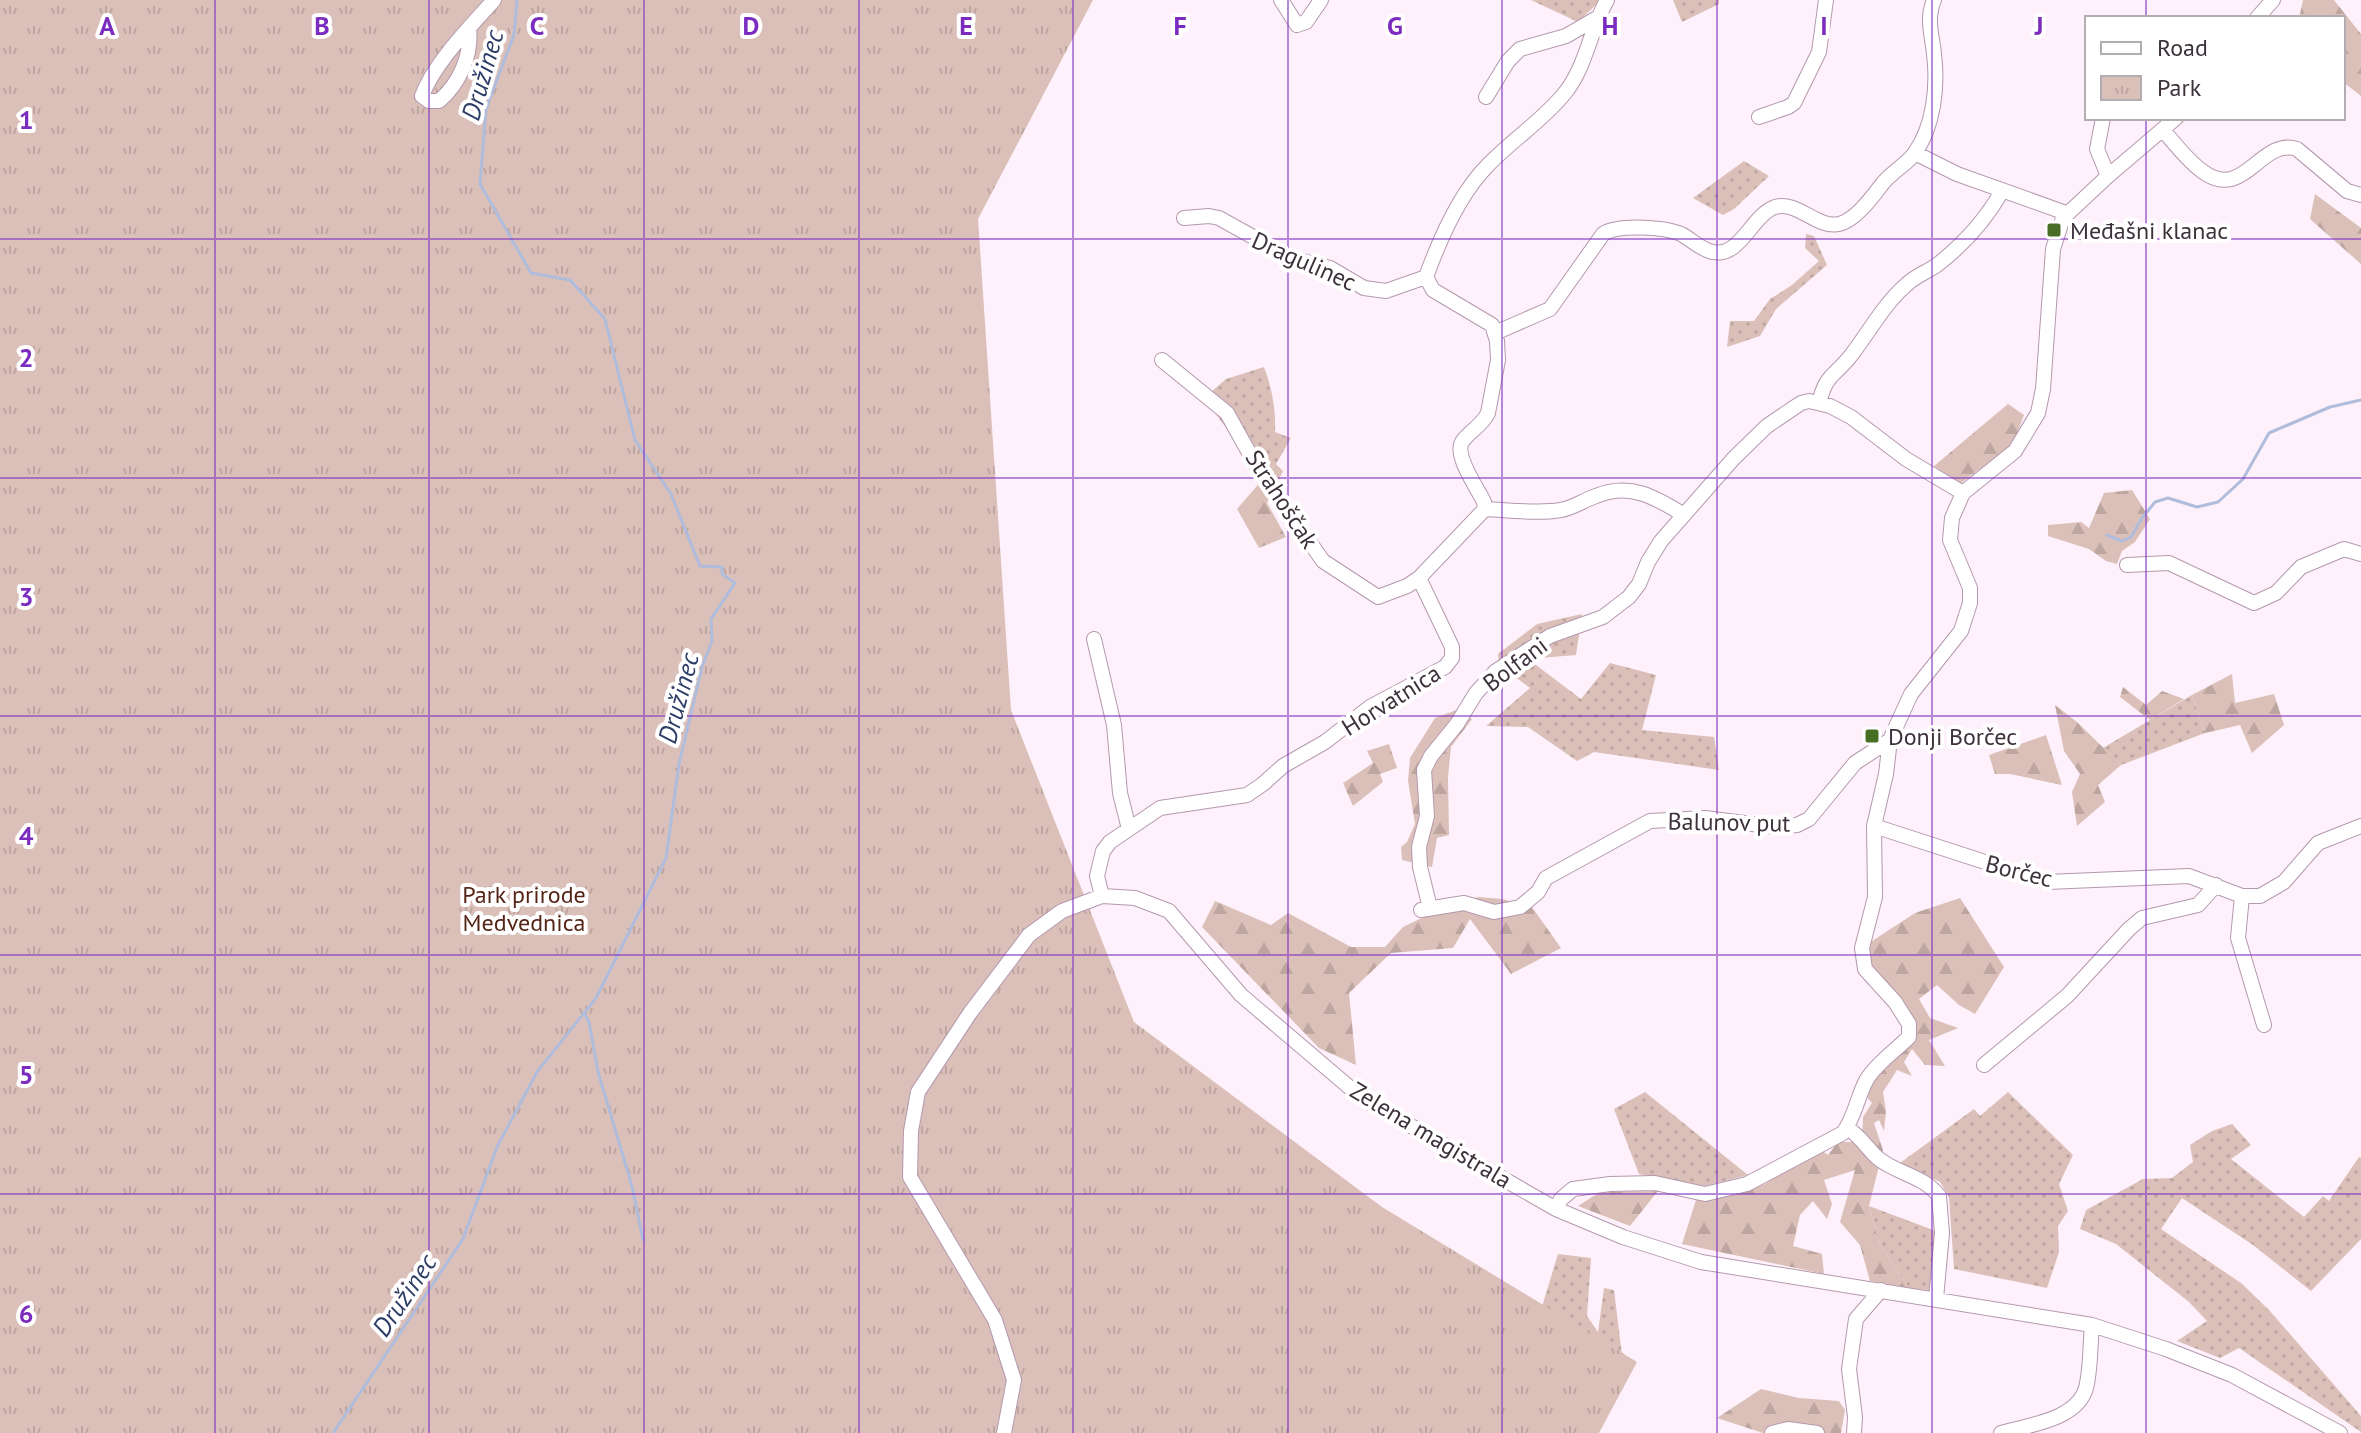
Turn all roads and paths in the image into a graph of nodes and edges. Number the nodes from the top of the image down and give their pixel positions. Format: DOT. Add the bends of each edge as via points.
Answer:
graph roads {
  1 [pos="494,0"];
  2 [pos="1281,0"];
  3 [pos="1321,0"];
  4 [pos="1607,0"];
  5 [pos="1826,0"];
  6 [pos="1934,0"];
  7 [pos="2273,0"];
  8 [pos="2259,16"];
  9 [pos="1597,18"];
  10 [pos="469,28"];
  11 [pos="1486,97"];
  12 [pos="1759,117"];
  13 [pos="2103,120"];
  14 [pos="2174,120"];
  15 [pos="2163,130"];
  16 [pos="1915,153"];
  17 [pos="2108,176"];
  18 [pos="2002,191"];
  19 [pos="2361,195"];
  20 [pos="2066,213"];
  21 [pos="1184,218"];
  22 [pos="1426,277"];
  23 [pos="1495,333"];
  24 [pos="1162,360"];
  25 [pos="1819,403"];
  26 [pos="1963,493"];
  27 [pos="1485,509"];
  28 [pos="1684,515"];
  29 [pos="2361,554"];
  30 [pos="2127,565"];
  31 [pos="1419,578"];
  32 [pos="1094,639"];
  33 [pos="1890,740"];
  34 [pos="1874,826"];
  35 [pos="2361,826"];
  36 [pos="1129,829"];
  37 [pos="2216,885"];
  38 [pos="1102,896"];
  39 [pos="2242,896"];
  40 [pos="1426,909"];
  41 [pos="2264,1025"];
  42 [pos="1984,1065"];
  43 [pos="1847,1128"];
  44 [pos="1556,1209"];
  45 [pos="1881,1290"];
  46 [pos="1936,1299"];
  47 [pos="2092,1325"];
  48 [pos="1004,1433"];
  49 [pos="1772,1433"];
  50 [pos="1817,1433"];
  51 [pos="1854,1433"];
  52 [pos="2001,1433"];
  53 [pos="2340,1433"];
  1 -- 10 [label="street"];
  2 -- 3 [label="street" via="1297,25 1306,22"];
  4 -- 9 [label="street"];
  5 -- 12 [label="street" via="1819,52 1794,103"];
  6 -- 16 [label="street" via="1929,18 1935,63 1932,107"];
  7 -- 8 [label="street"];
  9 -- 11 [label="street" via="1566,36 1520,49"];
  9 -- 22 [label="street" via="1572,84 1483,172 1449,222"];
  10 -- 10 [label="street" via="424,89 422,96 429,101 445,97 462,70 470,50"];
  13 -- 17 [label="street" via="2097,149"];
  14 -- 15 [label="street"];
  15 -- 17 [label="street"];
  15 -- 19 [label="street" via="2204,173 2220,180 2246,174 2275,151 2289,147 2347,191"];
  16 -- 18 [label="street"];
  16 -- 23 [label="street" via="1839,224 1778,207 1720,253 1663,229 1603,234 1550,309"];
  17 -- 20 [label="street"];
  18 -- 20 [label="street"];
  18 -- 25 [label="street" via="1970,237 1896,294 1848,359 1826,379"];
  20 -- 26 [label="street" via="2053,249 2038,413 2015,451"];
  21 -- 22 [label="street, Dragulinec" via="1219,218 1298,261 1330,268 1371,290"];
  22 -- 23 [label="street" via="1433,290 1489,321"];
  23 -- 27 [label="street" via="1498,360 1488,413 1460,448"];
  24 -- 31 [label="street, Strahoščak" via="1227,413 1257,467 1323,561 1378,597"];
  25 -- 26 [label="street" via="1840,410"];
  25 -- 28 [label="street, Bolfani" via="1801,403 1767,426"];
  26 -- 33 [label="street" via="1949,528 1970,588 1967,616 1951,646 1911,694"];
  27 -- 28 [label="street" via="1559,510 1603,493 1638,490"];
  27 -- 31 [label="street"];
  28 -- 40 [label="street, Bolfani" via="1654,550 1629,597 1603,617 1550,636 1496,671 1431,756 1424,770 1427,816 1419,847"];
  29 -- 30 [label="street" via="2344,549 2301,567 2276,593 2254,603 2169,563"];
  31 -- 36 [label="street, Horvatnica" via="1452,647 1445,667 1370,707 1247,795 1170,805"];
  32 -- 36 [label="street" via="1114,725"];
  33 -- 34 [label="street"];
  33 -- 40 [label="street, Balunov put" via="1855,763 1809,819 1797,825 1705,818 1650,821 1546,878 1520,907 1494,912 1464,903"];
  34 -- 37 [label="street, Borčec" via="2047,882 2189,876"];
  34 -- 43 [label="street" via="1875,897 1862,948 1865,969 1895,1002 1909,1024 1909,1037 1870,1075"];
  35 -- 39 [label="street" via="2318,843 2284,882 2260,896"];
  36 -- 38 [label="street, Horvatnica" via="1103,851 1097,876"];
  37 -- 39 [label="street, Borčec"];
  37 -- 42 [label="street" via="2198,905 2142,918 2067,996"];
  38 -- 44 [label="street, Zelena magistrala" via="1135,898 1169,911 1241,995 1362,1098"];
  38 -- 48 [label="street, Zelena magistrala" via="1062,911 1029,935 918,1092 910,1177 995,1320 1014,1380"];
  39 -- 41 [label="street" via="2238,938"];
  43 -- 44 [label="street" via="1747,1184 1705,1194 1655,1183 1610,1184 1573,1189"];
  43 -- 46 [label="street" via="1880,1160 1921,1180 1939,1196 1942,1233"];
  44 -- 45 [label="street, Zelena magistrala" via="1701,1262"];
  45 -- 46 [label="street, Zelena magistrala"];
  45 -- 51 [label="street" via="1856,1319 1849,1369"];
  46 -- 47 [label="street, Zelena magistrala"];
  47 -- 52 [label="street" via="2086,1388 2078,1403 2063,1414"];
  47 -- 53 [label="street, Zelena magistrala" via="2232,1375"];
  49 -- 50 [label="street"];
}
